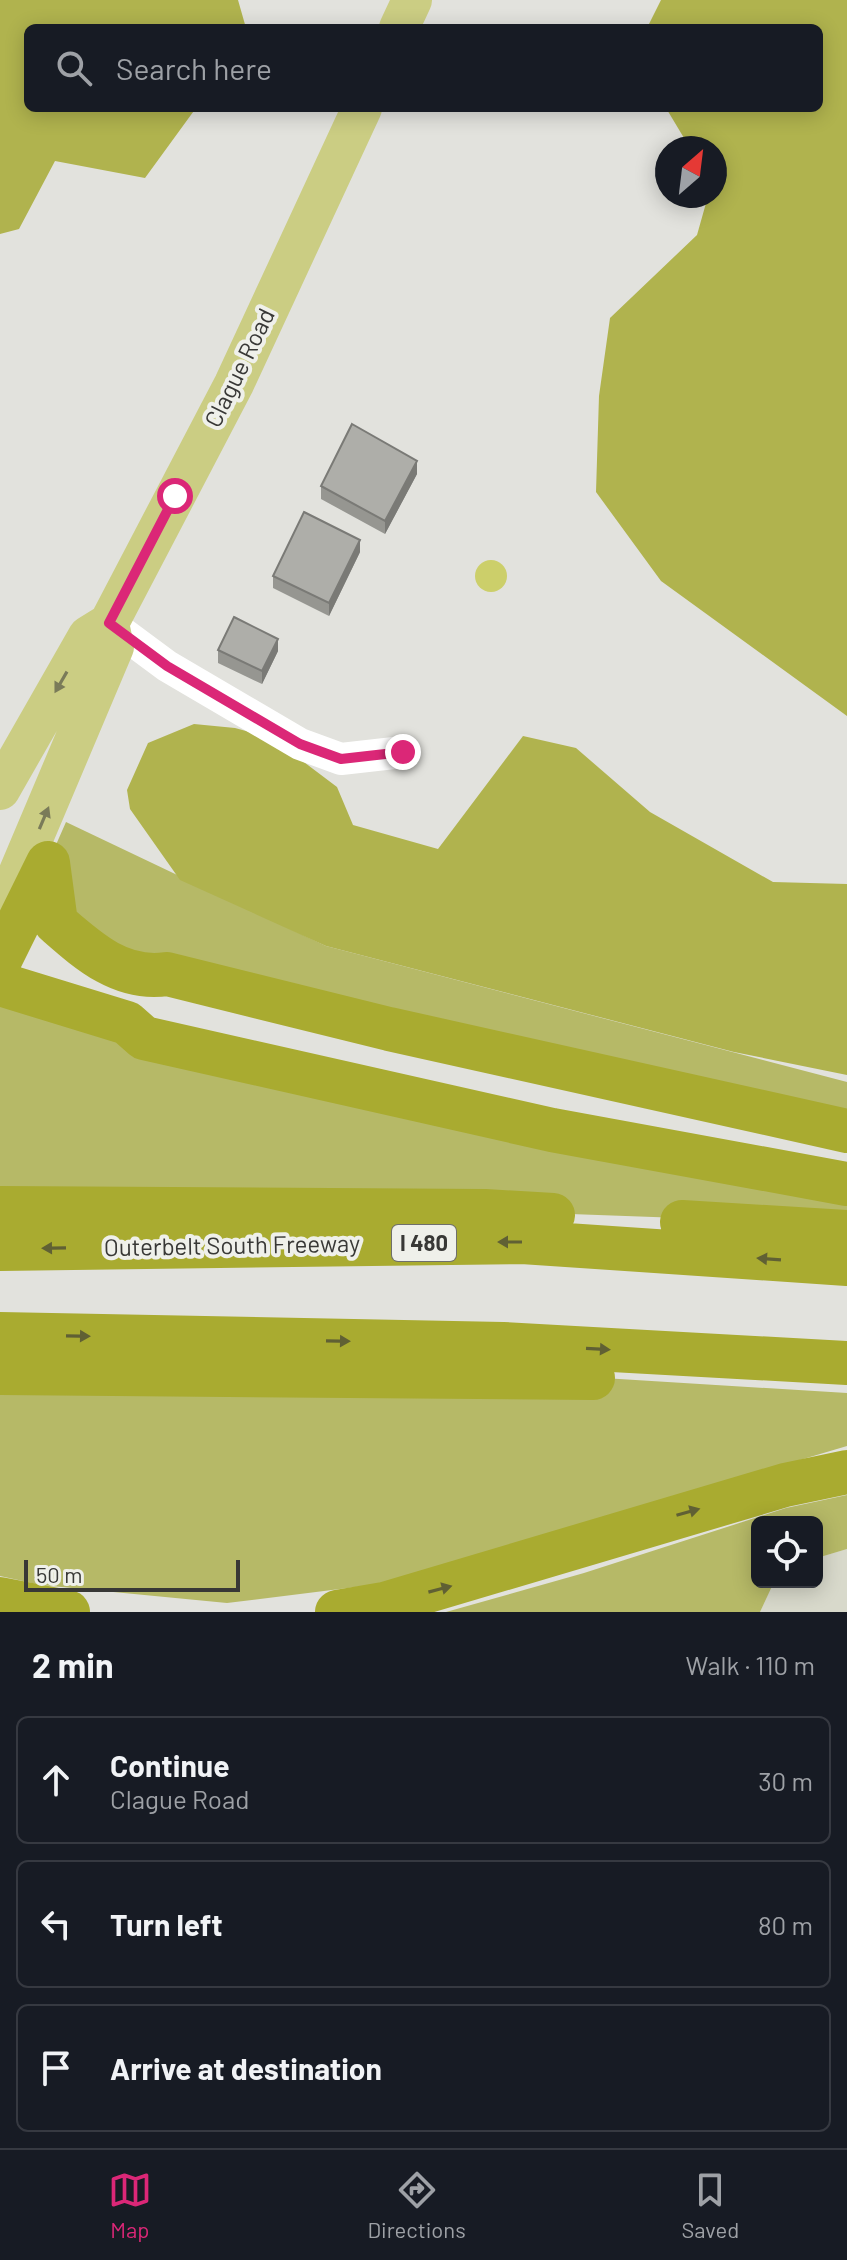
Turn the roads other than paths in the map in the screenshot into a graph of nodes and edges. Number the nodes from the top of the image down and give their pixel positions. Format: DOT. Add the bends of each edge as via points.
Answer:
graph roads {
  1 [pos="412,0"];
  2 [pos="401,24"];
  3 [pos="360,112"];
  4 [pos="109,623"];
  5 [pos="403,752"];
  6 [pos="9,774"];
  7 [pos="0,914"];
  8 [pos="0,960"];
  9 [pos="0,970"];
  10 [pos="0,984"];
  11 [pos="847,1131"];
  12 [pos="847,1174"];
  13 [pos="847,1184"];
  14 [pos="0,1208"];
  15 [pos="847,1232"];
  16 [pos="0,1249"];
  17 [pos="847,1264"];
  18 [pos="0,1334"];
  19 [pos="847,1363"];
  20 [pos="0,1373"];
  21 [pos="847,1393"];
  22 [pos="847,1472"];
  23 [pos="0,1599"];
  24 [pos="68,1612"];
  25 [pos="337,1612"];
  1 -- 2 [label="main road"];
  3 -- 4 [label="main road, Clague Road" via="234,384"];
  4 -- 5 [label="lane" via="167,666 300,744 341,759"];
  4 -- 6 [label="main road, Clague Road, one-way" via="88,636"];
  7 -- 4 [label="main road, Clague Road, one-way" via="114,647"];
  8 -- 11 [label="highway" via="48,863 56,923 98,960 149,977 167,974"];
  9 -- 12 [label="highway" via="320,1058"];
  10 -- 13 [label="highway" via="127,1023 144,1038 552,1130"];
  14 -- 15 [label="highway" via="485,1211"];
  17 -- 16 [label="highway, Outerbelt South Freeway / I 480, one-way" via="522,1242"];
  18 -- 19 [label="highway, one-way" via="503,1344"];
  20 -- 21 [label="highway" via="571,1376"];
  25 -- 22 [label="highway, one-way" via="384,1604 729,1501"];
  23 -- 24 [label="highway"];
}
